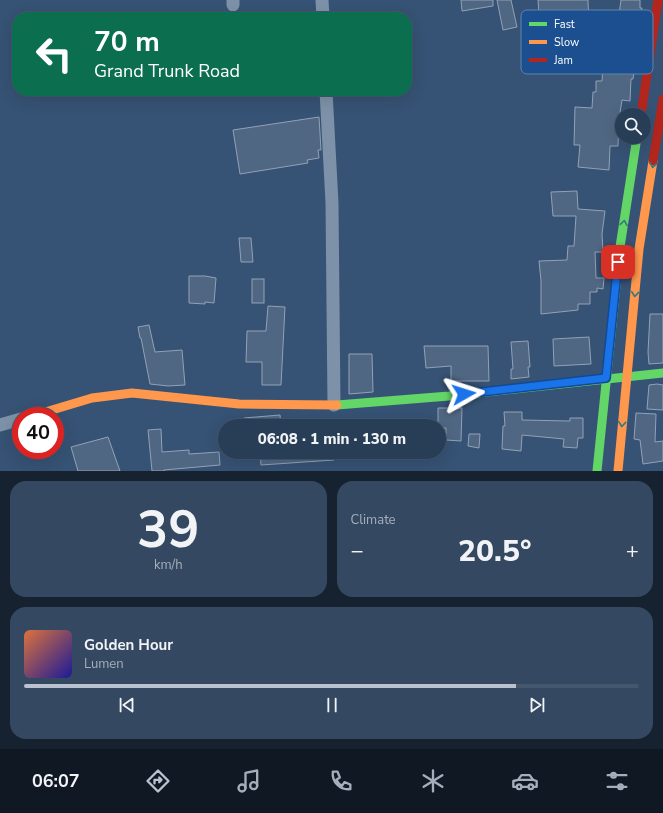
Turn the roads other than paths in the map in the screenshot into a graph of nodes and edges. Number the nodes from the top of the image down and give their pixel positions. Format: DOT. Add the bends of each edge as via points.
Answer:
graph roads {
  1 [pos="322,0"];
  2 [pos="658,0"];
  3 [pos="322,12"];
  4 [pos="653,34"];
  5 [pos="647,74"];
  6 [pos="326,96"];
  7 [pos="663,99"];
  8 [pos="642,108"];
  9 [pos="637,144"];
  10 [pos="663,372"];
  11 [pos="627,376"];
  12 [pos="606,378"];
  13 [pos="334,405"];
  14 [pos="62,407"];
  15 [pos="12,422"];
  16 [pos="0,425"];
  17 [pos="597,471"];
  18 [pos="618,471"];
  1 -- 3 [label="street"];
  2 -- 4 [label="main road"];
  5 -- 8 [label="main road"];
  6 -- 13 [label="street" via="332,203"];
  7 -- 11 [label="main road, one-way" via="639,249"];
  12 -- 9 [label="main road, one-way" via="620,247"];
  10 -- 11 [label="main road"];
  11 -- 12 [label="main road"];
  11 -- 18 [label="main road, one-way"];
  12 -- 13 [label="main road" via="449,396"];
  12 -- 17 [label="main road"];
  13 -- 14 [label="main road" via="239,404 132,393 92,398"];
  15 -- 16 [label="street"];
}
